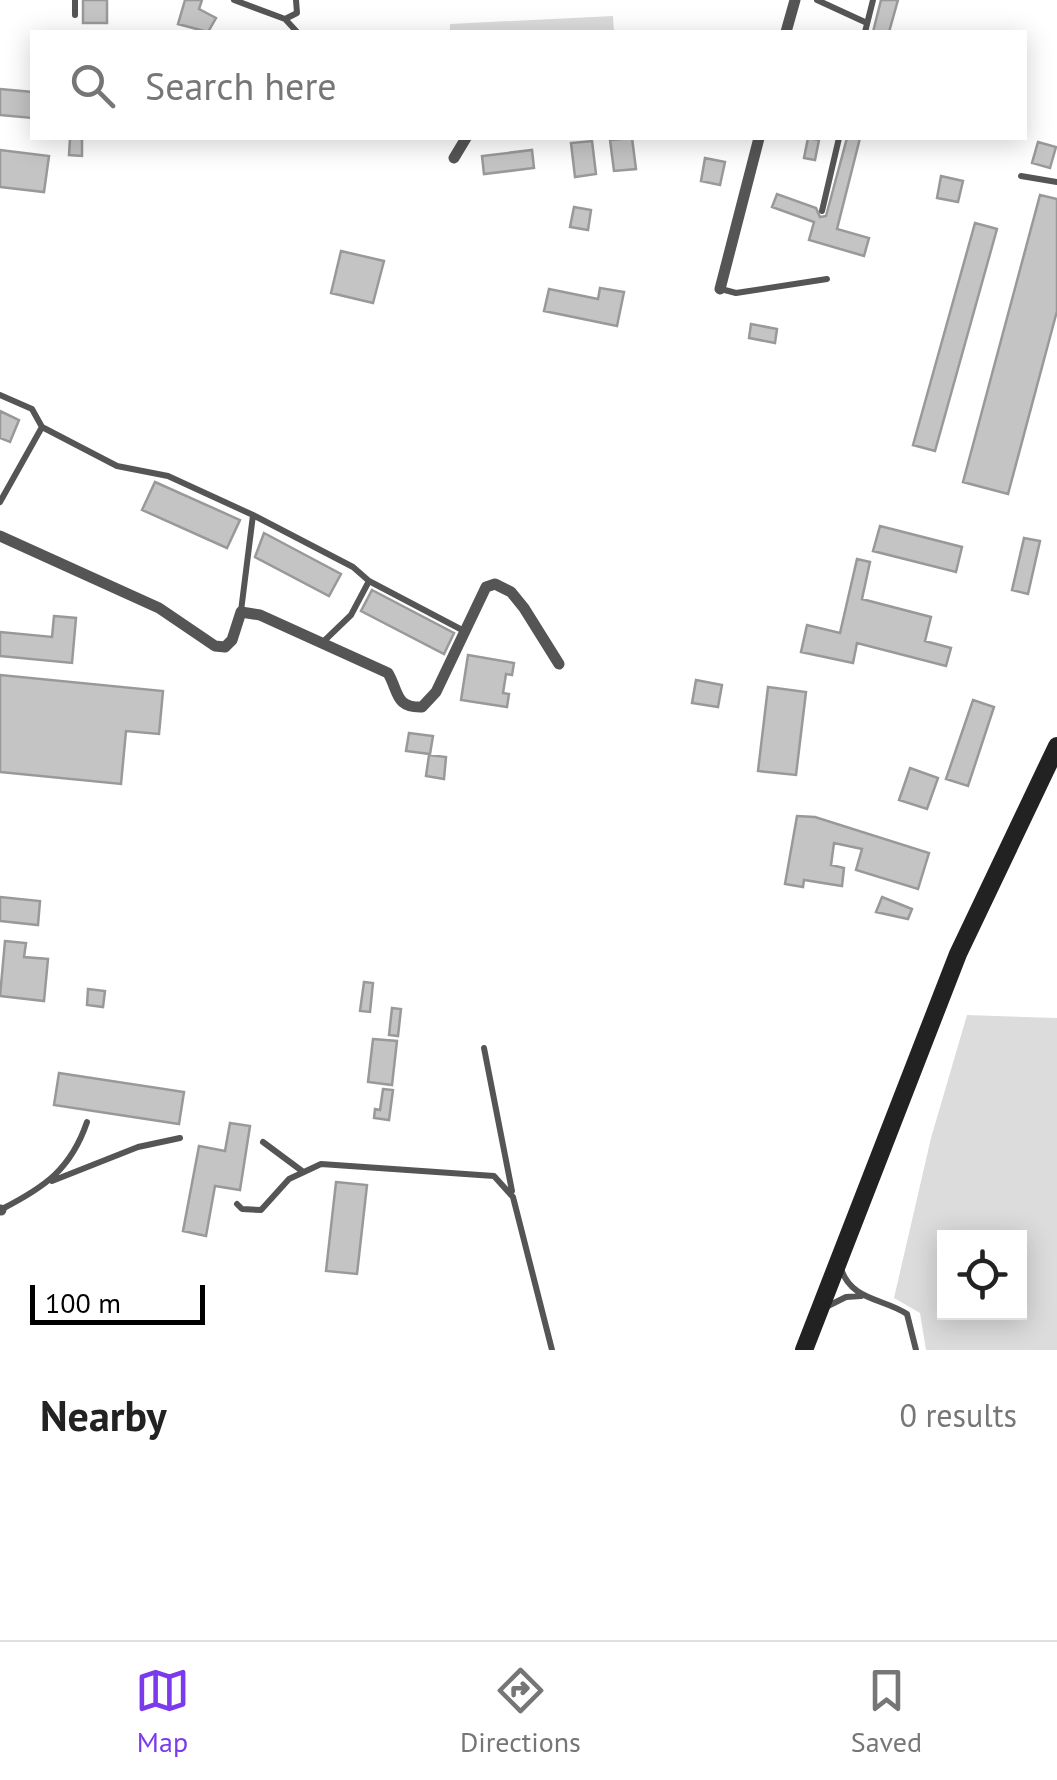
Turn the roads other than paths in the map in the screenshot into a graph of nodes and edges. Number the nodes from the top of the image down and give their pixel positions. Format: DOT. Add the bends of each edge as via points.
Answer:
graph roads {
  1 [pos="75,0"];
  2 [pos="234,0"];
  3 [pos="296,0"];
  4 [pos="795,0"];
  5 [pos="817,0"];
  6 [pos="873,0"];
  7 [pos="75,15"];
  8 [pos="285,19"];
  9 [pos="867,23"];
  10 [pos="294,30"];
  11 [pos="787,30"];
  12 [pos="865,30"];
  13 [pos="465,140"];
  14 [pos="758,140"];
  15 [pos="839,140"];
  16 [pos="454,158"];
  17 [pos="1022,176"];
  18 [pos="1057,182"];
  19 [pos="822,211"];
  20 [pos="827,279"];
  21 [pos="720,289"];
  22 [pos="0,395"];
  23 [pos="42,427"];
  24 [pos="0,502"];
  25 [pos="254,515"];
  26 [pos="0,536"];
  27 [pos="369,581"];
  28 [pos="241,612"];
  29 [pos="467,632"];
  30 [pos="322,643"];
  31 [pos="559,664"];
  32 [pos="1057,746"];
  33 [pos="484,1048"];
  34 [pos="87,1122"];
  35 [pos="180,1138"];
  36 [pos="263,1142"];
  37 [pos="302,1171"];
  38 [pos="52,1181"];
  39 [pos="513,1197"];
  40 [pos="237,1204"];
  41 [pos="1,1210"];
  42 [pos="840,1258"];
  43 [pos="863,1296"];
  44 [pos="818,1314"];
  45 [pos="552,1350"];
  46 [pos="804,1350"];
  47 [pos="916,1350"];
  1 -- 7 [label="lane"];
  2 -- 8 [label="lane"];
  3 -- 8 [label="lane" via="297,14"];
  4 -- 11 [label="street"];
  5 -- 9 [label="lane"];
  6 -- 9 [label="lane"];
  8 -- 10 [label="lane"];
  9 -- 12 [label="lane"];
  13 -- 16 [label="street"];
  14 -- 21 [label="street"];
  15 -- 19 [label="lane"];
  17 -- 18 [label="lane"];
  20 -- 21 [label="lane" via="736,293"];
  22 -- 23 [label="lane" via="32,409"];
  23 -- 24 [label="lane"];
  23 -- 25 [label="lane" via="117,466 168,476"];
  25 -- 27 [label="lane"];
  25 -- 28 [label="lane"];
  26 -- 28 [label="street" via="159,608 216,646 232,640"];
  27 -- 29 [label="lane"];
  27 -- 30 [label="lane" via="351,615"];
  28 -- 30 [label="street"];
  29 -- 30 [label="street" via="422,706 402,704 388,673"];
  29 -- 31 [label="street" via="480,593 502,586"];
  32 -- 42 [label="street" via="958,954"];
  33 -- 39 [label="lane"];
  34 -- 38 [label="lane" via="66,1168"];
  35 -- 38 [label="lane"];
  36 -- 37 [label="lane"];
  37 -- 39 [label="lane" via="337,1163 480,1172 505,1183"];
  37 -- 40 [label="lane" via="260,1210"];
  38 -- 41 [label="lane"];
  39 -- 45 [label="lane"];
  42 -- 43 [label="lane" via="842,1274"];
  42 -- 44 [label="street"];
  43 -- 44 [label="lane" via="846,1296"];
  43 -- 47 [label="lane" via="907,1314"];
  44 -- 46 [label="street"];
}
